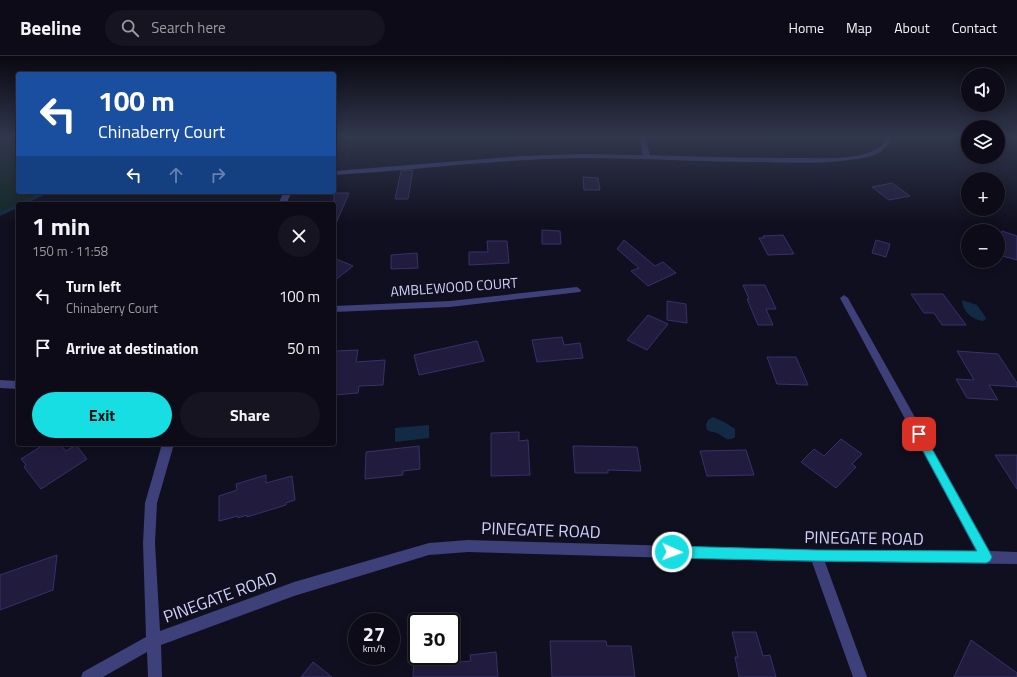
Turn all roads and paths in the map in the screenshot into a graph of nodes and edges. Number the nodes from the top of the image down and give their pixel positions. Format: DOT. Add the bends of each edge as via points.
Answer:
graph roads {
  1 [pos="416,166"];
  2 [pos="336,173"];
  3 [pos="577,290"];
  4 [pos="844,298"];
  5 [pos="336,309"];
  6 [pos="0,384"];
  7 [pos="16,385"];
  8 [pos="167,446"];
  9 [pos="816,556"];
  10 [pos="986,557"];
  11 [pos="1017,558"];
  12 [pos="153,641"];
  13 [pos="88,677"];
  14 [pos="155,677"];
  15 [pos="860,677"];
  1 -- 2 [label="street"];
  3 -- 5 [label="street, AMBLEWOOD COURT" via="450,304"];
  4 -- 10 [label="street"];
  6 -- 7 [label="street"];
  8 -- 12 [label="street" via="151,503 149,542"];
  9 -- 10 [label="street, PINEGATE ROAD"];
  9 -- 12 [label="street, PINEGATE ROAD" via="468,546 428,549 294,589"];
  9 -- 15 [label="street"];
  10 -- 11 [label="street, PINEGATE ROAD"];
  12 -- 13 [label="street, PINEGATE ROAD"];
  12 -- 14 [label="street"];
}
